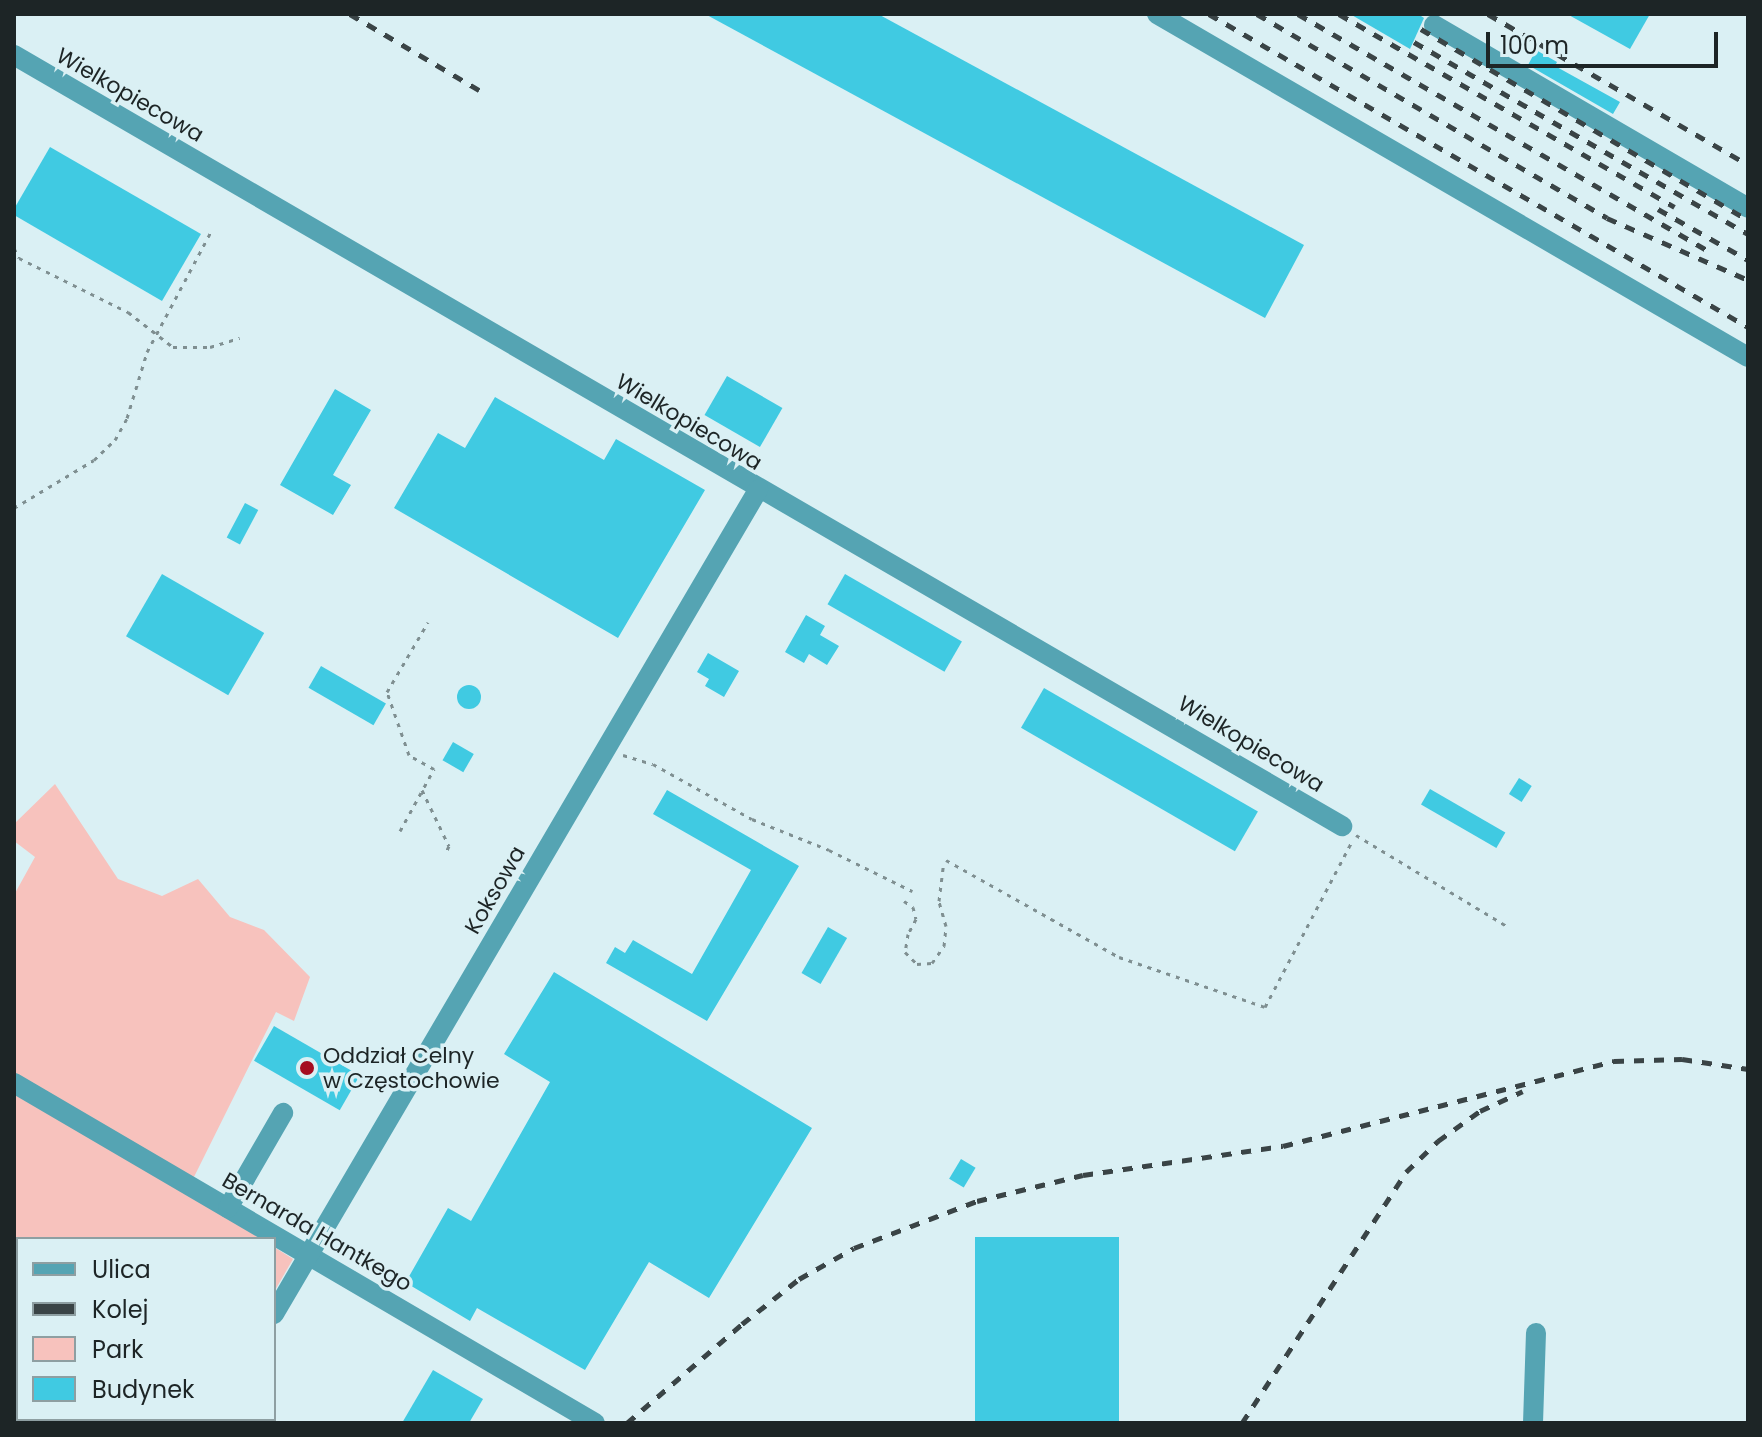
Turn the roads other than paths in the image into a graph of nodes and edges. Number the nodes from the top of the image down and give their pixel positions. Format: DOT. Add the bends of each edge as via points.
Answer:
graph roads {
  1 [pos="1157,14"];
  2 [pos="1434,25"];
  3 [pos="14,55"];
  4 [pos="1748,208"];
  5 [pos="1748,357"];
  6 [pos="758,490"];
  7 [pos="1342,826"];
  8 [pos="14,1083"];
  9 [pos="283,1113"];
  10 [pos="228,1208"];
  11 [pos="308,1255"];
  12 [pos="276,1311"];
  13 [pos="1536,1333"];
  14 [pos="595,1423"];
  15 [pos="1533,1423"];
  1 -- 5 [label="street"];
  2 -- 4 [label="street"];
  3 -- 6 [label="street, Wielkopiecowa"];
  6 -- 7 [label="street, Wielkopiecowa"];
  6 -- 11 [label="street, Koksowa"];
  8 -- 10 [label="street, Bernarda Hantkego"];
  9 -- 10 [label="street"];
  10 -- 11 [label="street, Bernarda Hantkego"];
  11 -- 12 [label="street, Koksowa"];
  11 -- 14 [label="street, Bernarda Hantkego"];
  13 -- 15 [label="street"];
}
